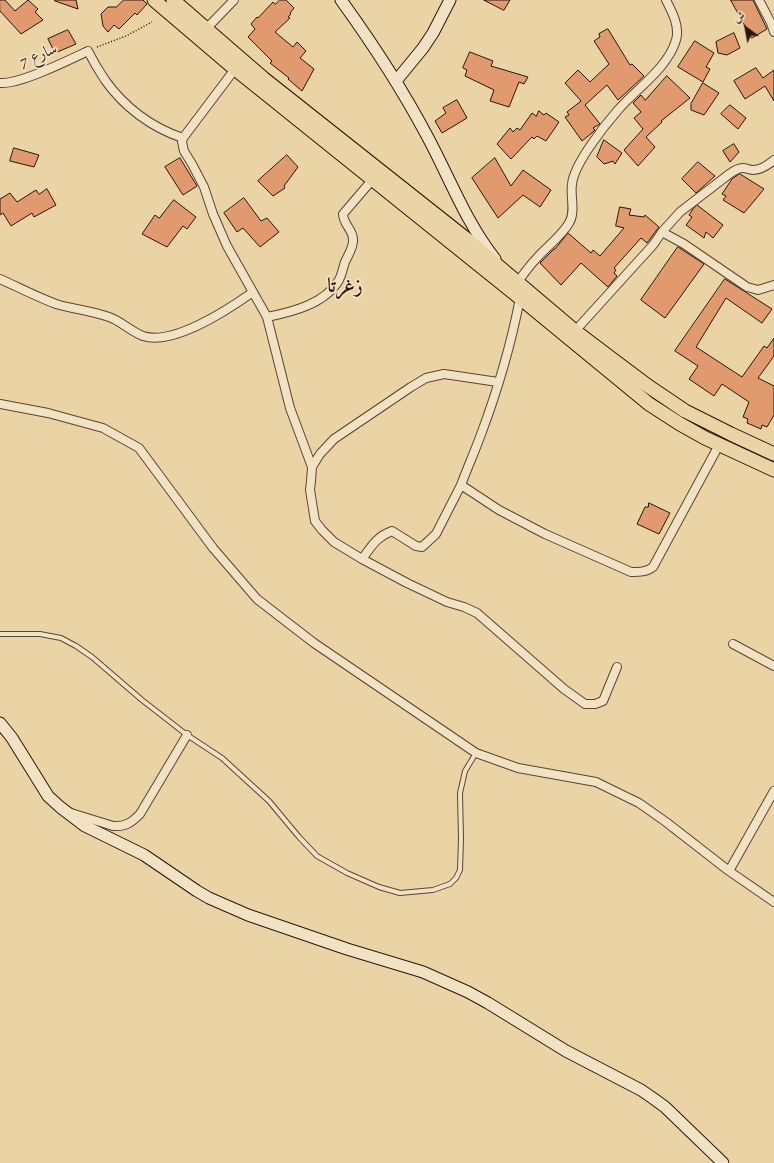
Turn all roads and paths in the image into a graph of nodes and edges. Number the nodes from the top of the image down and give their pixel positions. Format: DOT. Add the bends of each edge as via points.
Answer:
graph roads {
  1 [pos="154,0"];
  2 [pos="173,0"];
  3 [pos="234,0"];
  4 [pos="341,0"];
  5 [pos="450,0"];
  6 [pos="759,0"];
  7 [pos="667,1"];
  8 [pos="152,22"];
  9 [pos="206,29"];
  10 [pos="774,32"];
  11 [pos="88,51"];
  12 [pos="235,69"];
  13 [pos="396,81"];
  14 [pos="0,83"];
  15 [pos="183,138"];
  16 [pos="774,160"];
  17 [pos="373,179"];
  18 [pos="662,232"];
  19 [pos="460,242"];
  20 [pos="0,279"];
  21 [pos="513,279"];
  22 [pos="774,285"];
  23 [pos="253,292"];
  24 [pos="520,298"];
  25 [pos="267,317"];
  26 [pos="575,331"];
  27 [pos="498,382"];
  28 [pos="0,404"];
  29 [pos="719,445"];
  30 [pos="774,454"];
  31 [pos="312,467"];
  32 [pos="774,470"];
  33 [pos="461,485"];
  34 [pos="362,559"];
  35 [pos="0,634"];
  36 [pos="733,644"];
  37 [pos="774,666"];
  38 [pos="617,667"];
  39 [pos="0,723"];
  40 [pos="187,735"];
  41 [pos="476,754"];
  42 [pos="774,791"];
  43 [pos="60,807"];
  44 [pos="729,871"];
  45 [pos="774,902"];
  46 [pos="723,1163"];
  1 -- 12 [label="main road"];
  2 -- 9 [label="main road"];
  3 -- 9 [label="street"];
  4 -- 13 [label="street"];
  5 -- 13 [label="street" via="427,43"];
  6 -- 10 [label="street"];
  7 -- 21 [label="street" via="677,31 670,54 653,75 630,96 590,146 574,175 570,222 535,260"];
  8 -- 11 [label="path" via="126,36"];
  9 -- 19 [label="main road"];
  11 -- 14 [label="street, سارع 7" via="32,76"];
  11 -- 15 [label="street" via="105,80 126,104 158,127"];
  12 -- 15 [label="street"];
  12 -- 17 [label="main road"];
  13 -- 21 [label="street" via="426,134 475,232"];
  15 -- 23 [label="street" via="184,151 204,187 227,246"];
  16 -- 18 [label="street" via="769,165 754,170 735,170 680,212"];
  17 -- 19 [label="main road"];
  17 -- 25 [label="street" via="343,214 353,240 338,281 324,296 300,309"];
  18 -- 22 [label="street" via="747,287 758,290"];
  18 -- 26 [label="street"];
  19 -- 21 [label="main road"];
  19 -- 24 [label="main road"];
  20 -- 23 [label="street" via="54,303 109,317 143,336 157,338 190,328 228,309"];
  21 -- 26 [label="main road"];
  23 -- 25 [label="street"];
  24 -- 27 [label="street" via="513,335"];
  24 -- 29 [label="main road" via="649,404"];
  25 -- 31 [label="street" via="290,408"];
  26 -- 30 [label="main road" via="671,402"];
  27 -- 31 [label="street" via="444,374 426,378 334,439"];
  27 -- 33 [label="street"];
  28 -- 41 [label="street" via="48,413 103,428 139,448 213,548 258,598 314,643"];
  29 -- 32 [label="main road"];
  29 -- 33 [label="street" via="653,567 643,571 631,572 545,534 499,510"];
  31 -- 34 [label="street" via="310,490 315,521 334,542"];
  33 -- 34 [label="street" via="436,534 422,547 392,531 377,539"];
  34 -- 38 [label="street" via="447,602 477,613 564,689 585,704 603,701"];
  35 -- 40 [label="lane" via="40,634 61,638 76,646"];
  36 -- 37 [label="street"];
  39 -- 43 [label="street" via="48,796"];
  40 -- 41 [label="lane" via="222,758 252,784 317,856 347,873 400,893 433,890 450,884 456,878 460,870 460,793 466,771"];
  40 -- 43 [label="street" via="140,814 131,822 113,826 69,813"];
  41 -- 44 [label="street" via="518,768 596,782 639,803"];
  42 -- 44 [label="street"];
  43 -- 46 [label="street" via="85,826 144,855 209,898 318,940 423,972 468,992 566,1052 641,1090 670,1112"];
  44 -- 45 [label="street"];
}
